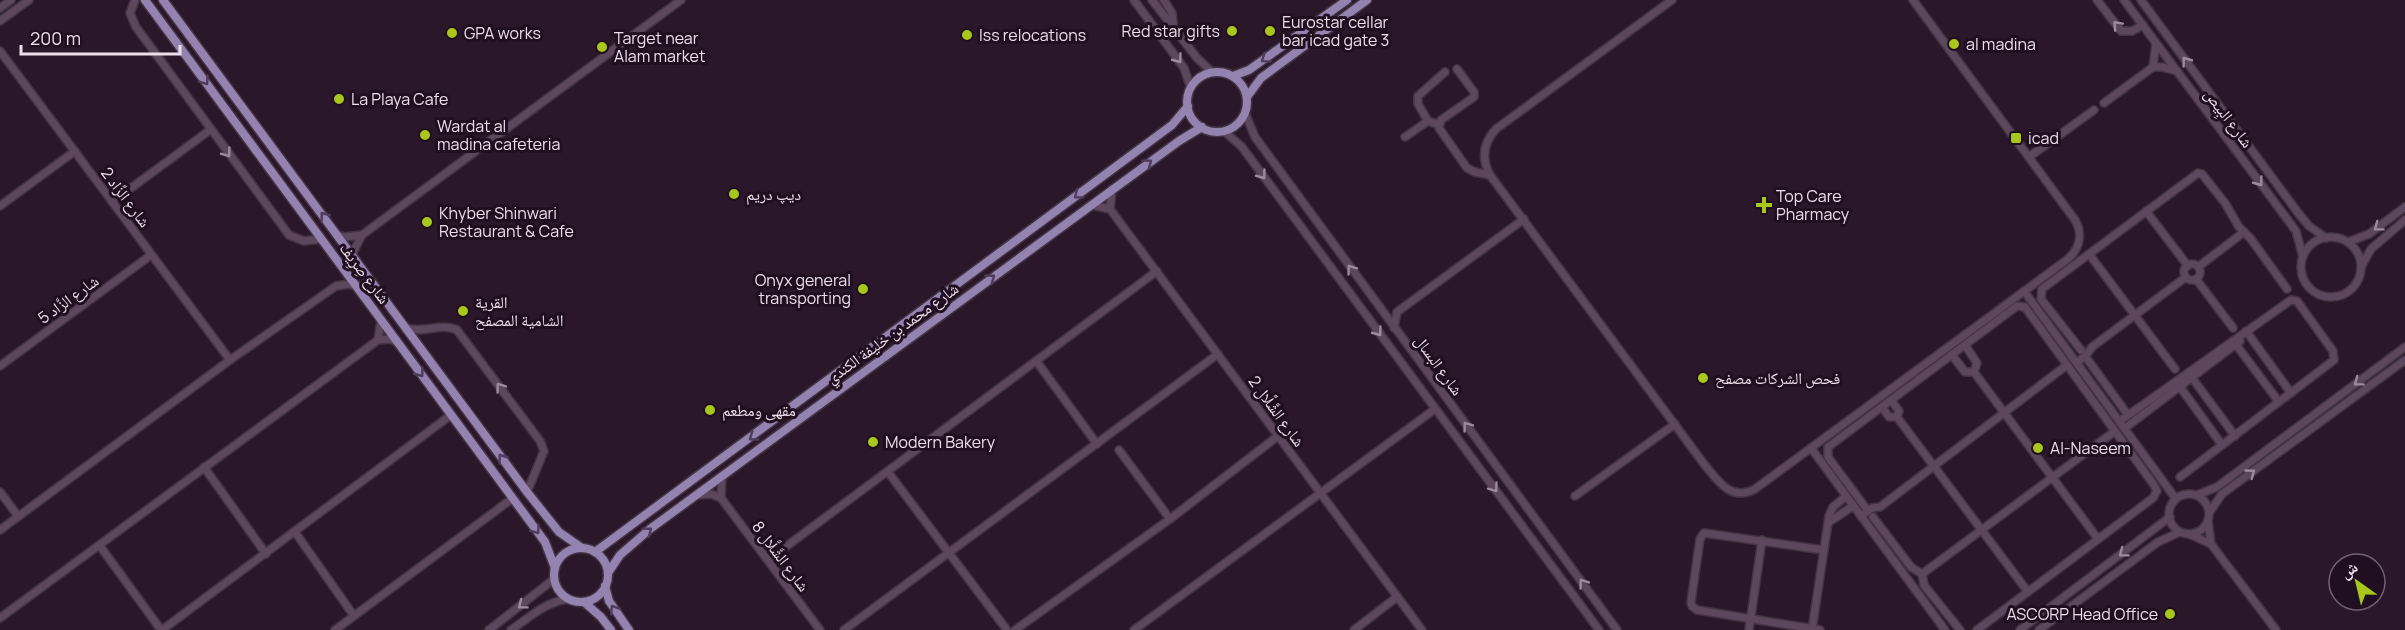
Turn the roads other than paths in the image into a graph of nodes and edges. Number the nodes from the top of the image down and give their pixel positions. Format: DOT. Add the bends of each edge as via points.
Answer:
graph roads {
  1 [pos="11,0"];
  2 [pos="29,0"];
  3 [pos="135,0"];
  4 [pos="145,0"];
  5 [pos="163,0"];
  6 [pos="681,0"];
  7 [pos="1134,0"];
  8 [pos="1152,0"];
  9 [pos="1164,0"];
  10 [pos="1367,0"];
  11 [pos="1672,0"];
  12 [pos="1913,0"];
  13 [pos="2097,0"];
  14 [pos="2124,0"];
  15 [pos="2141,0"];
  16 [pos="1342,2"];
  17 [pos="0,8"];
  18 [pos="0,21"];
  19 [pos="2143,25"];
  20 [pos="1174,30"];
  21 [pos="2156,43"];
  22 [pos="0,51"];
  23 [pos="2153,67"];
  24 [pos="1457,69"];
  25 [pos="1212,72"];
  26 [pos="1445,72"];
  27 [pos="2177,72"];
  28 [pos="1233,76"];
  29 [pos="1191,88"];
  30 [pos="1247,97"];
  31 [pos="2104,103"];
  32 [pos="1188,106"];
  33 [pos="2094,110"];
  34 [pos="1245,113"];
  35 [pos="1428,121"];
  36 [pos="1439,124"];
  37 [pos="1202,128"];
  38 [pos="210,130"];
  39 [pos="1224,131"];
  40 [pos="1406,137"];
  41 [pos="75,151"];
  42 [pos="2029,157"];
  43 [pos="1484,161"];
  44 [pos="1475,172"];
  45 [pos="1490,175"];
  46 [pos="1112,189"];
  47 [pos="112,201"];
  48 [pos="0,206"];
  49 [pos="1090,206"];
  50 [pos="2405,207"];
  51 [pos="1110,209"];
  52 [pos="2146,211"];
  53 [pos="1524,219"];
  54 [pos="2405,220"];
  55 [pos="2244,232"];
  56 [pos="338,235"];
  57 [pos="362,235"];
  58 [pos="2326,238"];
  59 [pos="321,239"];
  60 [pos="2348,242"];
  61 [pos="352,254"];
  62 [pos="2089,254"];
  63 [pos="151,255"];
  64 [pos="2303,256"];
  65 [pos="340,265"];
  66 [pos="2188,266"];
  67 [pos="2198,267"];
  68 [pos="2361,267"];
  69 [pos="1157,271"];
  70 [pos="2186,276"];
  71 [pos="2196,279"];
  72 [pos="336,286"];
  73 [pos="356,286"];
  74 [pos="2287,289"];
  75 [pos="2024,291"];
  76 [pos="1381,309"];
  77 [pos="1397,312"];
  78 [pos="2134,315"];
  79 [pos="381,320"];
  80 [pos="407,328"];
  81 [pos="1394,328"];
  82 [pos="2233,328"];
  83 [pos="2247,332"];
  84 [pos="378,340"];
  85 [pos="397,342"];
  86 [pos="2234,342"];
  87 [pos="1965,345"];
  88 [pos="2405,347"];
  89 [pos="2083,353"];
  90 [pos="1218,354"];
  91 [pos="1952,355"];
  92 [pos="2074,359"];
  93 [pos="230,360"];
  94 [pos="2405,360"];
  95 [pos="1037,362"];
  96 [pos="2067,365"];
  97 [pos="0,366"];
  98 [pos="2175,369"];
  99 [pos="1974,372"];
  100 [pos="2190,375"];
  101 [pos="2178,384"];
  102 [pos="2291,393"];
  103 [pos="1891,400"];
  104 [pos="2279,402"];
  105 [pos="1882,407"];
  106 [pos="1436,409"];
  107 [pos="2004,413"];
  108 [pos="451,415"];
  109 [pos="2128,415"];
  110 [pos="1897,417"];
  111 [pos="2120,421"];
  112 [pos="1675,424"];
  113 [pos="2125,428"];
  114 [pos="2115,431"];
  115 [pos="1278,436"];
  116 [pos="2235,436"];
  117 [pos="1097,444"];
  118 [pos="2223,445"];
  119 [pos="1811,448"];
  120 [pos="1119,450"];
  121 [pos="1934,466"];
  122 [pos="204,468"];
  123 [pos="888,472"];
  124 [pos="722,476"];
  125 [pos="2052,477"];
  126 [pos="2180,477"];
  127 [pos="0,492"];
  128 [pos="527,492"];
  129 [pos="1319,492"];
  130 [pos="2197,495"];
  131 [pos="696,496"];
  132 [pos="1575,496"];
  133 [pos="1846,496"];
  134 [pos="513,498"];
  135 [pos="721,498"];
  136 [pos="2176,499"];
  137 [pos="1853,506"];
  138 [pos="1870,514"];
  139 [pos="18,516"];
  140 [pos="2209,517"];
  141 [pos="2170,518"];
  142 [pos="1170,519"];
  143 [pos="1863,519"];
  144 [pos="1829,522"];
  145 [pos="0,530"];
  146 [pos="1981,530"];
  147 [pos="295,532"];
  148 [pos="2180,532"];
  149 [pos="2189,534"];
  150 [pos="2098,539"];
  151 [pos="1762,540"];
  152 [pos="2211,544"];
  153 [pos="100,546"];
  154 [pos="582,548"];
  155 [pos="1824,550"];
  156 [pos="594,552"];
  157 [pos="949,553"];
  158 [pos="266,554"];
  159 [pos="768,560"];
  160 [pos="555,568"];
  161 [pos="608,573"];
  162 [pos="1922,573"];
  163 [pos="554,579"];
  164 [pos="605,586"];
  165 [pos="2028,592"];
  166 [pos="1398,597"];
  167 [pos="568,599"];
  168 [pos="584,602"];
  169 [pos="354,616"];
  170 [pos="0,618"];
  171 [pos="1750,619"];
  172 [pos="161,630"];
  173 [pos="335,630"];
  174 [pos="489,630"];
  175 [pos="511,630"];
  176 [pos="611,630"];
  177 [pos="629,630"];
  178 [pos="820,630"];
  179 [pos="844,630"];
  180 [pos="1007,630"];
  181 [pos="1015,630"];
  182 [pos="1134,630"];
  183 [pos="1354,630"];
  184 [pos="1422,630"];
  185 [pos="1599,630"];
  186 [pos="1617,630"];
  187 [pos="1749,630"];
  188 [pos="1815,630"];
  189 [pos="1945,630"];
  190 [pos="1959,630"];
  191 [pos="1977,630"];
  192 [pos="2020,630"];
  193 [pos="2039,630"];
  194 [pos="2276,630"];
  1 -- 17 [label="street"];
  2 -- 18 [label="street"];
  3 -- 38 [label="street" via="130,13 136,27"];
  4 -- 59 [label="main road, شارع صِرِيف, one-way"];
  56 -- 5 [label="main road, شارع صِرِيف, one-way"];
  6 -- 57 [label="street"];
  7 -- 29 [label="street, one-way" via="1184,68"];
  8 -- 20 [label="street"];
  9 -- 20 [label="street" via="1172,13"];
  10 -- 30 [label="main road" via="1262,78"];
  11 -- 43 [label="street" via="1496,129 1487,140"];
  12 -- 42 [label="street"];
  19 -- 13 [label="street, one-way" via="2132,32 2121,31"];
  14 -- 19 [label="street, شارع البِيص"];
  58 -- 15 [label="street, شارع البِيص, one-way" via="2299,214"];
  16 -- 28 [label="main road, one-way" via="1254,67"];
  19 -- 21 [label="street, شارع البِيص"];
  20 -- 25 [label="street"];
  21 -- 23 [label="street"];
  21 -- 27 [label="street, شارع البِيص"];
  22 -- 41 [label="street, شارع الزَّاد 2"];
  23 -- 27 [label="street"];
  23 -- 31 [label="street"];
  24 -- 36 [label="street" via="1474,97"];
  25 -- 28 [label="main road"];
  25 -- 29 [label="main road"];
  26 -- 35 [label="street" via="1418,96"];
  27 -- 64 [label="street, شارع البِيص, one-way" via="2296,231"];
  28 -- 30 [label="main road"];
  29 -- 32 [label="main road"];
  30 -- 34 [label="main road"];
  32 -- 37 [label="main road"];
  32 -- 156 [label="main road, شارع محمد بن خليفة الكندي, one-way" via="1172,125"];
  33 -- 42 [label="street"];
  34 -- 39 [label="main road"];
  76 -- 34 [label="street, شارع البسال, one-way" via="1255,137"];
  35 -- 36 [label="street"];
  35 -- 40 [label="street"];
  36 -- 44 [label="street" via="1465,166"];
  37 -- 39 [label="main road"];
  46 -- 37 [label="main road, شارع محمد بن خليفة الكندي, one-way"];
  38 -- 47 [label="street"];
  38 -- 59 [label="street, one-way" via="289,235 304,241"];
  39 -- 106 [label="street, شارع البسال, one-way" via="1242,147"];
  41 -- 47 [label="street, شارع الزَّاد 2"];
  41 -- 48 [label="street"];
  42 -- 75 [label="street" via="2075,220 2080,235 2072,255"];
  43 -- 44 [label="street"];
  43 -- 45 [label="street"];
  44 -- 45 [label="street"];
  45 -- 53 [label="street"];
  46 -- 49 [label="main road, شارع محمد بن خليفة الكندي"];
  46 -- 51 [label="street"];
  47 -- 63 [label="street, شارع الزَّاد 2"];
  49 -- 51 [label="street"];
  124 -- 49 [label="main road, شارع محمد بن خليفة الكندي, one-way"];
  50 -- 60 [label="street, one-way" via="2369,234"];
  51 -- 69 [label="street, شارع الشَّلَّال 2"];
  52 -- 55 [label="street" via="2201,173"];
  52 -- 62 [label="street"];
  52 -- 66 [label="street"];
  53 -- 77 [label="street"];
  53 -- 112 [label="street"];
  54 -- 68 [label="street" via="2371,249"];
  55 -- 67 [label="street"];
  55 -- 74 [label="street"];
  56 -- 57 [label="street"];
  56 -- 61 [label="main road, شارع صِرِيف"];
  57 -- 61 [label="street"];
  58 -- 60 [label="street"];
  58 -- 64 [label="street" via="2312,244"];
  59 -- 65 [label="main road, شارع صِرِيف"];
  60 -- 68 [label="street" via="2360,257"];
  61 -- 80 [label="main road, شارع صِرِيف"];
  62 -- 78 [label="street"];
  62 -- 89 [label="street" via="2040,294"];
  63 -- 93 [label="street, شارع الزَّاد 2"];
  63 -- 97 [label="street, شارع الزَّاد 5"];
  64 -- 68 [label="street" via="2302,276 2306,284 2330,298 2349,292"];
  65 -- 72 [label="street" via="342,275"];
  65 -- 73 [label="main road, شارع صِرِيف"];
  66 -- 67 [label="street"];
  66 -- 70 [label="street"];
  67 -- 71 [label="street" via="2200,274"];
  69 -- 90 [label="street, شارع الشَّلَّال 2"];
  69 -- 95 [label="street"];
  70 -- 71 [label="street"];
  70 -- 78 [label="street"];
  71 -- 82 [label="street"];
  72 -- 73 [label="street"];
  72 -- 93 [label="street"];
  73 -- 79 [label="main road, شارع صِرِيف"];
  75 -- 92 [label="street"];
  75 -- 119 [label="street"];
  76 -- 77 [label="street"];
  76 -- 81 [label="street, شارع البسال"];
  77 -- 81 [label="street"];
  78 -- 89 [label="street"];
  78 -- 98 [label="street"];
  79 -- 84 [label="street"];
  79 -- 85 [label="main road, شارع صِرِيف"];
  128 -- 80 [label="main road, شارع صِرِيف, one-way"];
  128 -- 80 [label="street, one-way" via="544,451 486,367 454,328"];
  186 -- 81 [label="street, شارع البسال, one-way"];
  83 -- 86 [label="street"];
  83 -- 102 [label="street"];
  83 -- 102 [label="street" via="2291,300 2296,301 2335,354 2332,363"];
  84 -- 85 [label="street"];
  84 -- 122 [label="street"];
  85 -- 108 [label="main road, شارع صِرِيف, one-way"];
  86 -- 100 [label="street"];
  86 -- 104 [label="street"];
  87 -- 91 [label="street"];
  87 -- 96 [label="street" via="2021,305"];
  87 -- 99 [label="street" via="1977,363"];
  88 -- 130 [label="street, one-way" via="2217,487"];
  89 -- 92 [label="street"];
  89 -- 109 [label="street"];
  90 -- 115 [label="street, شارع الشَّلَّال 2"];
  90 -- 117 [label="street"];
  91 -- 99 [label="street" via="1965,372"];
  91 -- 103 [label="street"];
  92 -- 111 [label="street"];
  93 -- 139 [label="street"];
  140 -- 94 [label="street, one-way" via="2222,494"];
  95 -- 117 [label="street"];
  95 -- 123 [label="street"];
  96 -- 107 [label="street"];
  96 -- 114 [label="street"];
  99 -- 107 [label="street"];
  100 -- 101 [label="street"];
  100 -- 116 [label="street"];
  101 -- 109 [label="street"];
  101 -- 113 [label="street"];
  101 -- 118 [label="street"];
  102 -- 104 [label="street"];
  103 -- 105 [label="street"];
  103 -- 110 [label="street" via="1899,411"];
  104 -- 116 [label="street"];
  105 -- 110 [label="street" via="1889,417"];
  105 -- 138 [label="street" via="1826,451"];
  106 -- 129 [label="street"];
  106 -- 185 [label="street, شارع البسال, one-way"];
  107 -- 121 [label="street"];
  107 -- 125 [label="street"];
  108 -- 134 [label="main road, شارع صِرِيف"];
  108 -- 147 [label="street"];
  109 -- 111 [label="street"];
  110 -- 121 [label="street"];
  111 -- 113 [label="street"];
  112 -- 119 [label="street" via="1722,486 1735,493 1755,489"];
  112 -- 132 [label="street"];
  113 -- 136 [label="street"];
  114 -- 125 [label="street"];
  114 -- 150 [label="street" via="2156,487 2156,493"];
  115 -- 129 [label="street, شارع الشَّلَّال 2"];
  115 -- 142 [label="street"];
  116 -- 118 [label="street"];
  117 -- 157 [label="street"];
  118 -- 126 [label="street"];
  119 -- 133 [label="street"];
  120 -- 142 [label="street"];
  121 -- 138 [label="street"];
  121 -- 146 [label="street"];
  122 -- 153 [label="street"];
  122 -- 158 [label="street"];
  123 -- 157 [label="street"];
  123 -- 159 [label="street"];
  124 -- 131 [label="main road, شارع محمد بن خليفة الكندي"];
  124 -- 135 [label="street"];
  125 -- 146 [label="street"];
  125 -- 150 [label="street"];
  127 -- 139 [label="street"];
  128 -- 154 [label="main road, شارع صِرِيف" via="559,532"];
  129 -- 166 [label="street, شارع الشَّلَّال 2"];
  129 -- 182 [label="street"];
  130 -- 136 [label="street" via="2186,494"];
  130 -- 140 [label="street" via="2205,502"];
  131 -- 135 [label="street" via="711,494"];
  161 -- 131 [label="main road, شارع محمد بن خليفة الكندي, one-way" via="633,543"];
  133 -- 137 [label="street"];
  133 -- 144 [label="street" via="1831,509"];
  134 -- 160 [label="main road, شارع صِرِيف, one-way" via="545,542"];
  134 -- 169 [label="street"];
  135 -- 159 [label="street, شارع الشَّلَّال 8"];
  136 -- 141 [label="street"];
  137 -- 143 [label="street"];
  137 -- 144 [label="street"];
  138 -- 143 [label="street"];
  138 -- 162 [label="street" via="1911,567"];
  139 -- 145 [label="street"];
  140 -- 149 [label="street" via="2201,530"];
  140 -- 152 [label="street"];
  141 -- 148 [label="street"];
  141 -- 192 [label="street, one-way"];
  142 -- 181 [label="street"];
  143 -- 189 [label="street"];
  144 -- 155 [label="street"];
  146 -- 162 [label="street"];
  146 -- 165 [label="street"];
  147 -- 158 [label="street"];
  147 -- 169 [label="street"];
  148 -- 149 [label="street"];
  148 -- 193 [label="street" via="2158,542"];
  149 -- 152 [label="street"];
  150 -- 165 [label="street"];
  151 -- 155 [label="street"];
  151 -- 171 [label="street"];
  151 -- 171 [label="street" via="1708,532 1700,539 1692,606"];
  152 -- 194 [label="street"];
  153 -- 170 [label="street"];
  153 -- 172 [label="street"];
  154 -- 156 [label="main road"];
  154 -- 160 [label="main road" via="565,554"];
  155 -- 188 [label="street"];
  156 -- 161 [label="main road"];
  157 -- 179 [label="street"];
  157 -- 180 [label="street"];
  158 -- 172 [label="street"];
  159 -- 178 [label="street, شارع الشَّلَّال 8"];
  160 -- 163 [label="main road"];
  161 -- 164 [label="main road"];
  162 -- 190 [label="street" via="1924,585"];
  163 -- 167 [label="main road"];
  163 -- 174 [label="street, one-way"];
  164 -- 168 [label="main road" via="600,594"];
  177 -- 164 [label="main road, one-way" via="609,601"];
  165 -- 191 [label="street"];
  166 -- 183 [label="street"];
  166 -- 184 [label="street, شارع الشَّلَّال 2"];
  167 -- 168 [label="main road"];
  167 -- 175 [label="street" via="543,607"];
  168 -- 176 [label="main road"];
  169 -- 173 [label="street"];
  171 -- 187 [label="street"];
  171 -- 188 [label="street"];
}
